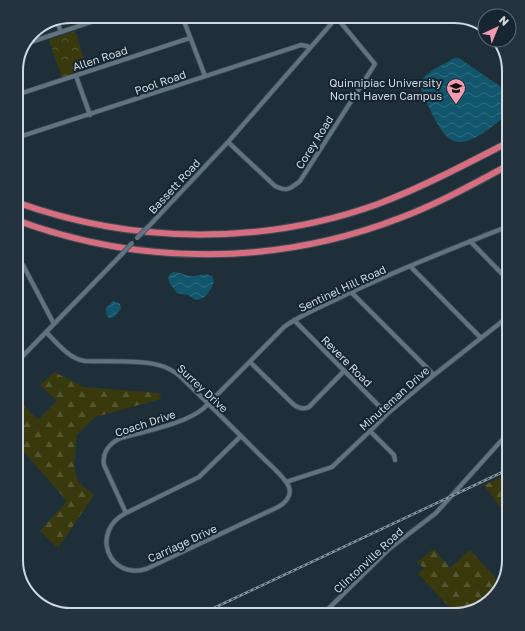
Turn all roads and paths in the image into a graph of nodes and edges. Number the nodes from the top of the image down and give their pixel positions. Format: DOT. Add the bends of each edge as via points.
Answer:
graph roads {
  1 [pos="88,23"];
  2 [pos="185,23"];
  3 [pos="332,23"];
  4 [pos="343,23"];
  5 [pos="59,25"];
  6 [pos="61,32"];
  7 [pos="190,38"];
  8 [pos="33,41"];
  9 [pos="309,48"];
  10 [pos="76,76"];
  11 [pos="205,76"];
  12 [pos="23,93"];
  13 [pos="90,115"];
  14 [pos="23,136"];
  15 [pos="228,142"];
  16 [pos="502,146"];
  17 [pos="502,169"];
  18 [pos="23,204"];
  19 [pos="23,222"];
  20 [pos="502,229"];
  21 [pos="470,241"];
  22 [pos="23,265"];
  23 [pos="410,266"];
  24 [pos="502,274"];
  25 [pos="351,292"];
  26 [pos="294,320"];
  27 [pos="502,321"];
  28 [pos="54,324"];
  29 [pos="46,332"];
  30 [pos="480,338"];
  31 [pos="23,356"];
  32 [pos="250,362"];
  33 [pos="344,371"];
  34 [pos="434,375"];
  35 [pos="208,403"];
  36 [pos="387,414"];
  37 [pos="370,431"];
  38 [pos="241,436"];
  39 [pos="502,440"];
  40 [pos="395,460"];
  41 [pos="286,482"];
  42 [pos="126,513"];
  43 [pos="329,608"];
  1 -- 6 [label="street"];
  2 -- 7 [label="street"];
  3 -- 9 [label="street, Bassett Road"];
  4 -- 15 [label="street, Corey Road" via="375,64 300,180 292,188 283,190 275,186"];
  5 -- 6 [label="street"];
  6 -- 8 [label="street"];
  7 -- 10 [label="street, Allen Road"];
  7 -- 11 [label="street"];
  9 -- 11 [label="street, Pool Road" via="301,45"];
  9 -- 15 [label="street, Bassett Road"];
  10 -- 12 [label="street, Allen Road"];
  10 -- 13 [label="street"];
  11 -- 13 [label="street, Pool Road"];
  13 -- 14 [label="street, Pool Road"];
  15 -- 28 [label="street, Bassett Road, bridge"];
  16 -- 18 [label="highway" via="419,187 376,204 318,221 256,232 192,235 132,231 65,218"];
  17 -- 19 [label="highway" via="432,204 382,224 328,240 266,251 200,255 137,251 76,239"];
  20 -- 21 [label="street, Sentinel Hill Road"];
  21 -- 23 [label="street, Sentinel Hill Road"];
  21 -- 24 [label="street"];
  22 -- 28 [label="street"];
  23 -- 25 [label="street, Sentinel Hill Road"];
  23 -- 30 [label="street"];
  25 -- 26 [label="street, Sentinel Hill Road"];
  25 -- 34 [label="street"];
  26 -- 32 [label="street, Sentinel Hill Road"];
  26 -- 33 [label="street, Revere Road"];
  27 -- 30 [label="street, Minuteman Drive"];
  28 -- 29 [label="street, Bassett Road"];
  29 -- 31 [label="street, Bassett Road"];
  29 -- 35 [label="street, Surrey Drive" via="78,360 150,363 166,367 178,374"];
  30 -- 34 [label="street, Minuteman Drive"];
  32 -- 33 [label="street" via="293,404 303,409 309,407"];
  32 -- 35 [label="street, Sentinel Hill Road"];
  33 -- 36 [label="street, Revere Road"];
  34 -- 36 [label="street, Minuteman Drive"];
  35 -- 38 [label="street, Surrey Drive"];
  35 -- 42 [label="street, Coach Drive" via="191,417 121,438 107,449 105,468"];
  36 -- 37 [label="street, Minuteman Drive"];
  37 -- 40 [label="street" via="394,455"];
  37 -- 41 [label="street, Minuteman Drive" via="332,467"];
  38 -- 41 [label="street, Surrey Drive"];
  38 -- 42 [label="street, Carriage Drive" via="199,477"];
  39 -- 43 [label="street, Clintonville Road" via="436,513 389,549"];
  41 -- 42 [label="street, Carriage Drive" via="290,493 282,505 140,571 118,565 111,558 107,547 109,528 115,519"];
}
